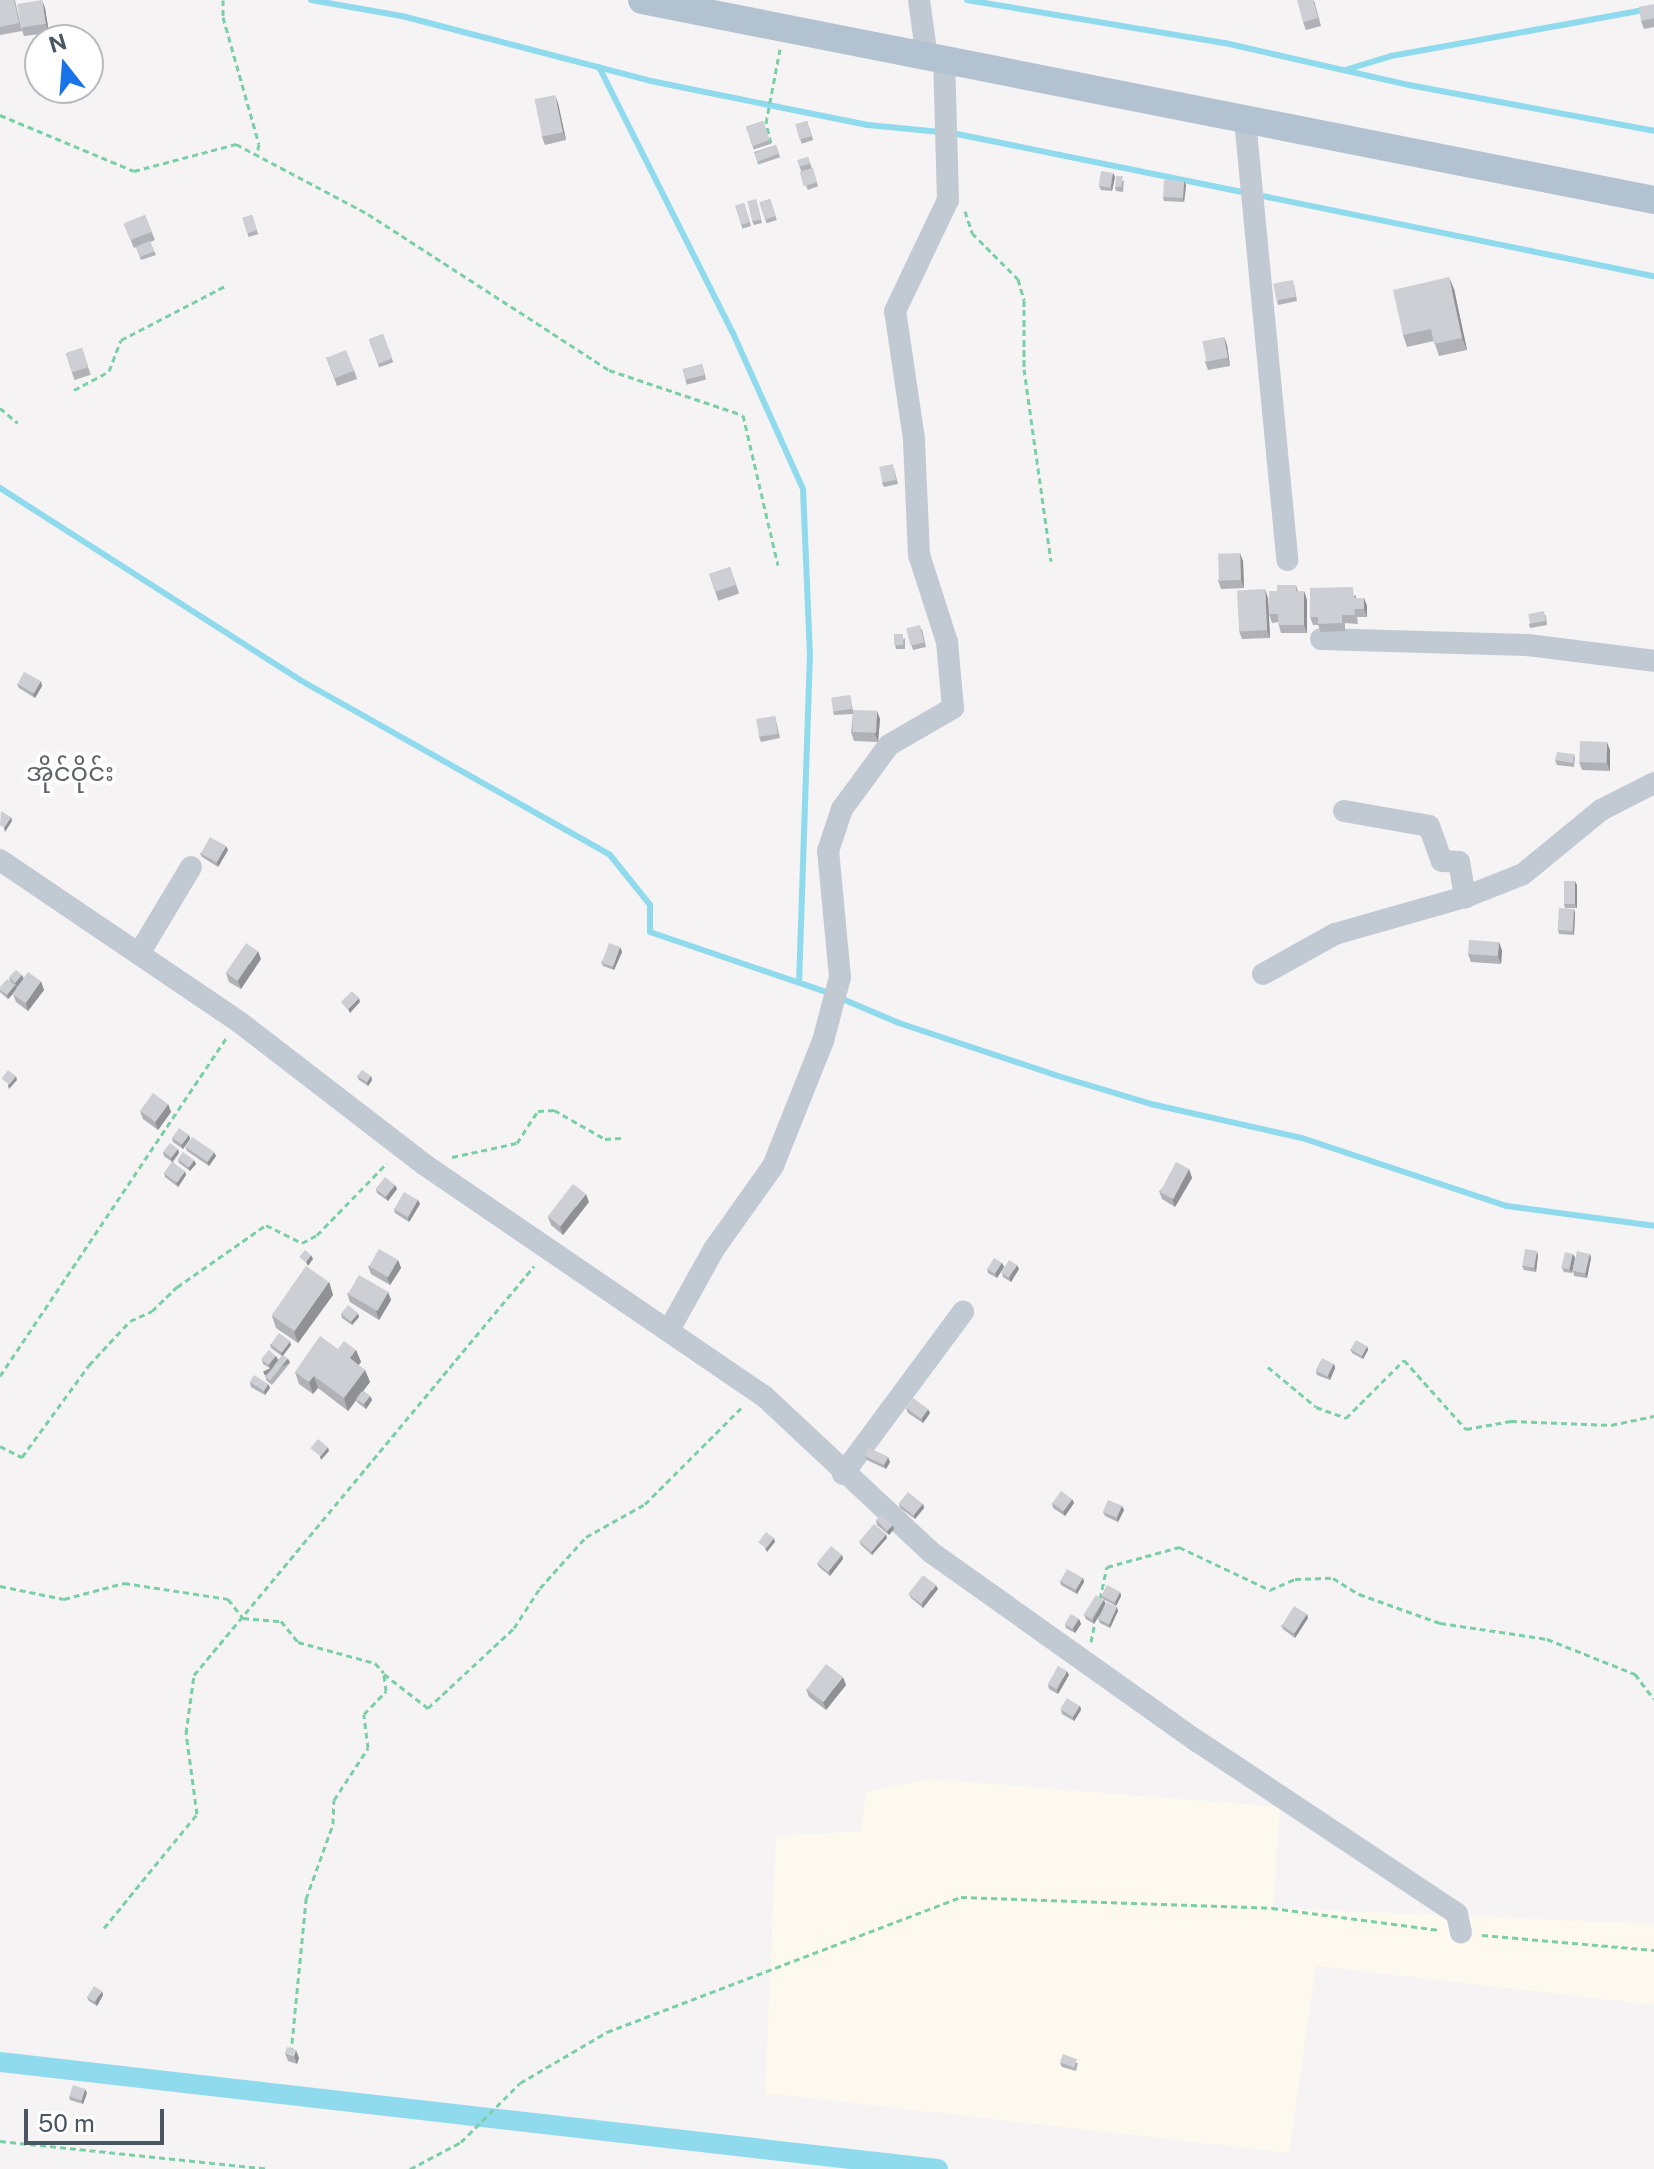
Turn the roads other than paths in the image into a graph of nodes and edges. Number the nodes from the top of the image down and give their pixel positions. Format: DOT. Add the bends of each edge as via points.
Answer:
graph roads {
  1 [pos="642,0"];
  2 [pos="919,0"];
  3 [pos="936,59"];
  4 [pos="1245,120"];
  5 [pos="1654,200"];
  6 [pos="1287,560"];
  7 [pos="1321,639"];
  8 [pos="1654,661"];
  9 [pos="1654,783"];
  10 [pos="1344,811"];
  11 [pos="0,860"];
  12 [pos="191,867"];
  13 [pos="1465,897"];
  14 [pos="140,952"];
  15 [pos="1263,974"];
  16 [pos="963,1312"];
  17 [pos="669,1330"];
  18 [pos="843,1474"];
  19 [pos="1461,1933"];
  1 -- 3 [label="main road"];
  2 -- 3 [label="street"];
  3 -- 4 [label="main road"];
  3 -- 17 [label="street" via="948,200 895,311 914,439 919,555 947,642 953,708 889,745 842,809 828,851 840,977 823,1041 773,1166 714,1249"];
  4 -- 5 [label="main road"];
  4 -- 6 [label="street"];
  7 -- 8 [label="street" via="1528,645"];
  9 -- 13 [label="street" via="1601,810 1523,874"];
  10 -- 13 [label="street" via="1429,826 1442,861 1459,862"];
  11 -- 14 [label="street"];
  12 -- 14 [label="street"];
  13 -- 15 [label="street" via="1335,934"];
  14 -- 17 [label="street" via="425,1165"];
  16 -- 18 [label="street"];
  17 -- 18 [label="street" via="764,1396"];
  18 -- 19 [label="street" via="932,1553 1086,1665 1457,1914"];
}
